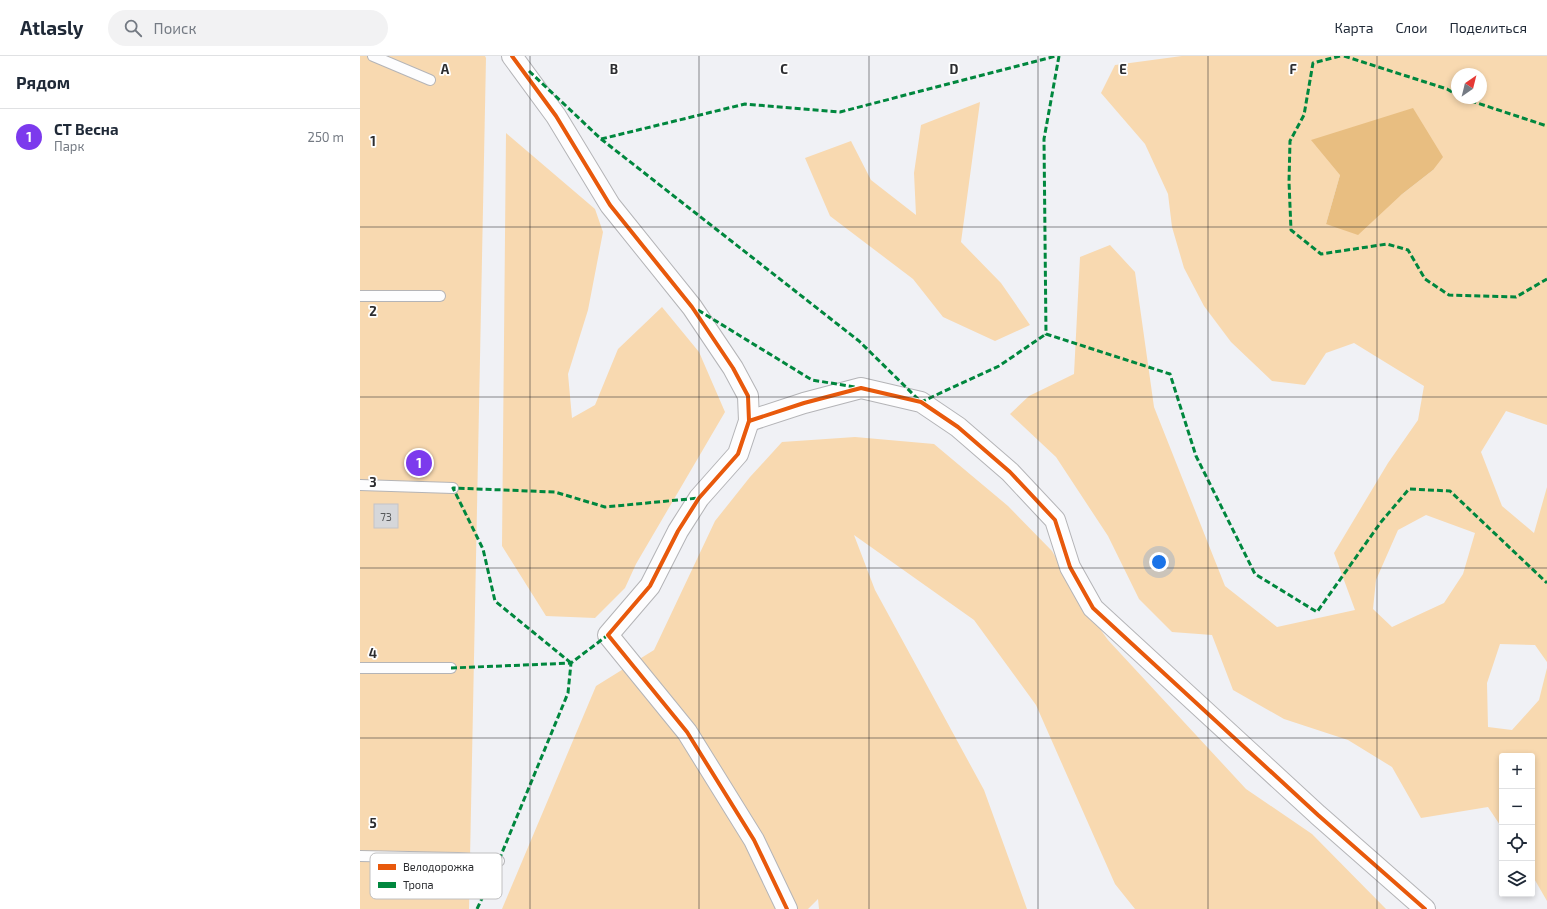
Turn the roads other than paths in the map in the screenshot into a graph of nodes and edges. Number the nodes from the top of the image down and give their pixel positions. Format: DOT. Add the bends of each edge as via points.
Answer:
graph roads {
  1 [pos="373,56"];
  2 [pos="512,56"];
  3 [pos="430,80"];
  4 [pos="360,296"];
  5 [pos="440,296"];
  6 [pos="750,422"];
  7 [pos="360,485"];
  8 [pos="453,488"];
  9 [pos="360,668"];
  10 [pos="450,668"];
  11 [pos="360,856"];
  12 [pos="370,856"];
  13 [pos="787,909"];
  14 [pos="1425,909"];
  1 -- 3 [label="lane"];
  2 -- 6 [label="street" via="556,116 610,205 692,307 733,368 748,396"];
  4 -- 5 [label="lane"];
  6 -- 13 [label="street" via="738,454 699,498 650,586 608,635 687,732 754,840"];
  6 -- 14 [label="street" via="804,403 861,388 921,402 958,427 1010,472 1055,520 1070,567 1093,608 1318,815"];
  7 -- 8 [label="lane"];
  9 -- 10 [label="lane"];
  11 -- 12 [label="lane"];
}
